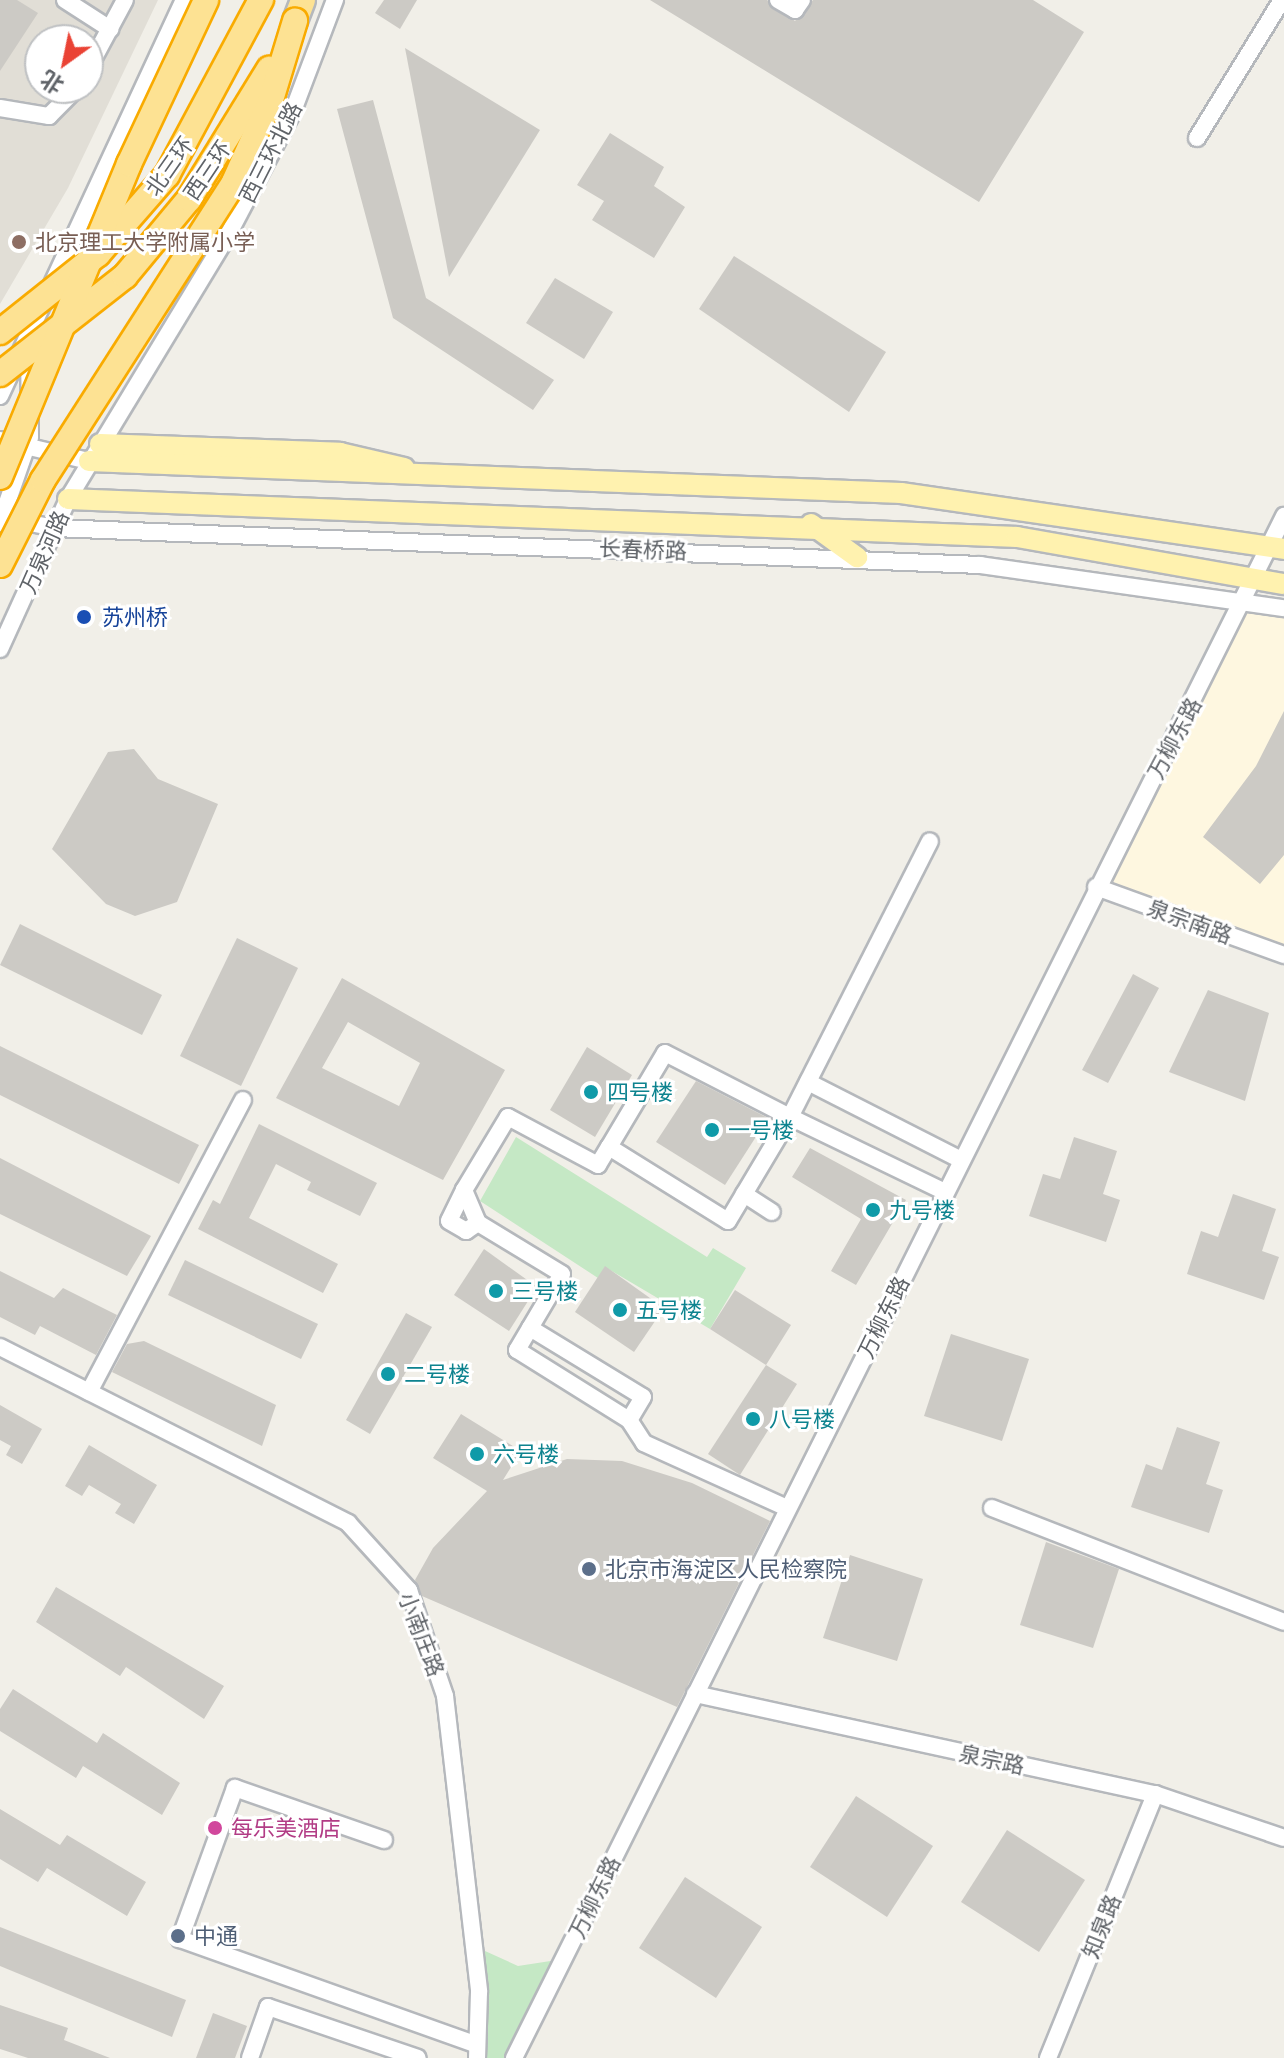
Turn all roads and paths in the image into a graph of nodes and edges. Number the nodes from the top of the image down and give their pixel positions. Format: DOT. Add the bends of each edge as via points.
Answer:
graph roads {
  1 [pos="65,0"];
  2 [pos="125,0"];
  3 [pos="184,0"];
  4 [pos="206,0"];
  5 [pos="261,0"];
  6 [pos="335,0"];
  7 [pos="778,0"];
  8 [pos="1282,0"];
  9 [pos="799,5"];
  10 [pos="299,10"];
  11 [pos="110,29"];
  12 [pos="104,40"];
  13 [pos="61,104"];
  14 [pos="0,108"];
  15 [pos="1197,138"];
  16 [pos="0,332"];
  17 [pos="29,333"];
  18 [pos="22,349"];
  19 [pos="0,373"];
  20 [pos="0,396"];
  21 [pos="0,440"];
  22 [pos="29,442"];
  23 [pos="94,452"];
  24 [pos="0,477"];
  25 [pos="68,499"];
  26 [pos="2,513"];
  27 [pos="1284,516"];
  28 [pos="811,524"];
  29 [pos="55,528"];
  30 [pos="1278,546"];
  31 [pos="857,557"];
  32 [pos="0,565"];
  33 [pos="1256,579"];
  34 [pos="1284,584"];
  35 [pos="1246,601"];
  36 [pos="1284,608"];
  37 [pos="0,649"];
  38 [pos="930,841"];
  39 [pos="1096,887"];
  40 [pos="1284,955"];
  41 [pos="808,1082"];
  42 [pos="243,1100"];
  43 [pos="790,1117"];
  44 [pos="609,1147"];
  45 [pos="961,1160"];
  46 [pos="464,1190"];
  47 [pos="945,1192"];
  48 [pos="744,1194"];
  49 [pos="772,1212"];
  50 [pos="478,1223"];
  51 [pos="530,1328"];
  52 [pos="0,1347"];
  53 [pos="89,1392"];
  54 [pos="629,1420"];
  55 [pos="787,1508"];
  56 [pos="992,1508"];
  57 [pos="1284,1622"];
  58 [pos="695,1694"];
  59 [pos="1155,1794"];
  60 [pos="1284,1838"];
  61 [pos="384,1840"];
  62 [pos="477,2052"];
  63 [pos="250,2058"];
  64 [pos="418,2058"];
  65 [pos="514,2058"];
  66 [pos="1048,2058"];
  1 -- 11 [label="street"];
  2 -- 11 [label="street"];
  3 -- 17 [label="street"];
  4 -- 24 [label="highway, bridge" via="129,164"];
  5 -- 16 [label="highway, 北三环, bridge" via="167,175 98,254"];
  6 -- 23 [label="street, 西三环北路" via="293,111 228,235"];
  7 -- 9 [label="street"];
  8 -- 15 [label="street"];
  10 -- 19 [label="highway, 西三环, bridge" via="189,199 125,276"];
  10 -- 32 [label="highway, bridge" via="271,100 234,182 43,480"];
  11 -- 12 [label="street"];
  13 -- 14 [label="street" via="49,116"];
  17 -- 18 [label="street"];
  17 -- 22 [label="street"];
  18 -- 19 [label="street"];
  18 -- 20 [label="street"];
  21 -- 22 [label="street"];
  22 -- 23 [label="street"];
  22 -- 26 [label="street"];
  23 -- 25 [label="street, 西三环北路"];
  23 -- 30 [label="main road" via="423,475 901,493"];
  25 -- 26 [label="street"];
  25 -- 28 [label="main road, 长春桥路"];
  25 -- 29 [label="street, 万泉河路"];
  26 -- 29 [label="street, 长春桥路"];
  27 -- 30 [label="street, 万柳东路"];
  28 -- 31 [label="main road"];
  28 -- 33 [label="main road, 长春桥路" via="1017,537"];
  29 -- 31 [label="street, 长春桥路"];
  29 -- 37 [label="street, 万泉河路"];
  30 -- 33 [label="street, 万柳东路"];
  31 -- 35 [label="street, 长春桥路" via="980,565"];
  33 -- 34 [label="main road, 长春桥路"];
  33 -- 35 [label="street, 万柳东路"];
  35 -- 36 [label="street, 长春桥路"];
  35 -- 39 [label="street, 万柳东路"];
  38 -- 41 [label="street"];
  39 -- 40 [label="street, 泉宗南路"];
  39 -- 45 [label="street, 万柳东路"];
  41 -- 43 [label="street"];
  41 -- 45 [label="street"];
  42 -- 53 [label="street"];
  43 -- 44 [label="street" via="665,1053"];
  43 -- 47 [label="street"];
  43 -- 48 [label="street"];
  44 -- 46 [label="street" via="598,1165 508,1117"];
  44 -- 48 [label="street" via="728,1221"];
  45 -- 47 [label="street, 万柳东路"];
  46 -- 50 [label="street"];
  46 -- 50 [label="street" via="449,1221 466,1231"];
  47 -- 55 [label="street, 万柳东路"];
  48 -- 49 [label="street"];
  50 -- 51 [label="street" via="562,1274"];
  51 -- 54 [label="street" via="517,1350"];
  51 -- 54 [label="street" via="643,1397"];
  52 -- 53 [label="street, 小南庄路"];
  53 -- 62 [label="street, 小南庄路" via="348,1523 409,1590 445,1696 479,1992"];
  54 -- 55 [label="street" via="644,1443"];
  55 -- 58 [label="street, 万柳东路"];
  56 -- 57 [label="street"];
  58 -- 59 [label="street, 泉宗路"];
  58 -- 65 [label="street, 万柳东路"];
  59 -- 60 [label="street, 泉宗路"];
  59 -- 66 [label="street, 知泉路"];
  61 -- 62 [label="street" via="235,1788 180,1939"];
  63 -- 64 [label="street" via="268,2007"];
}
